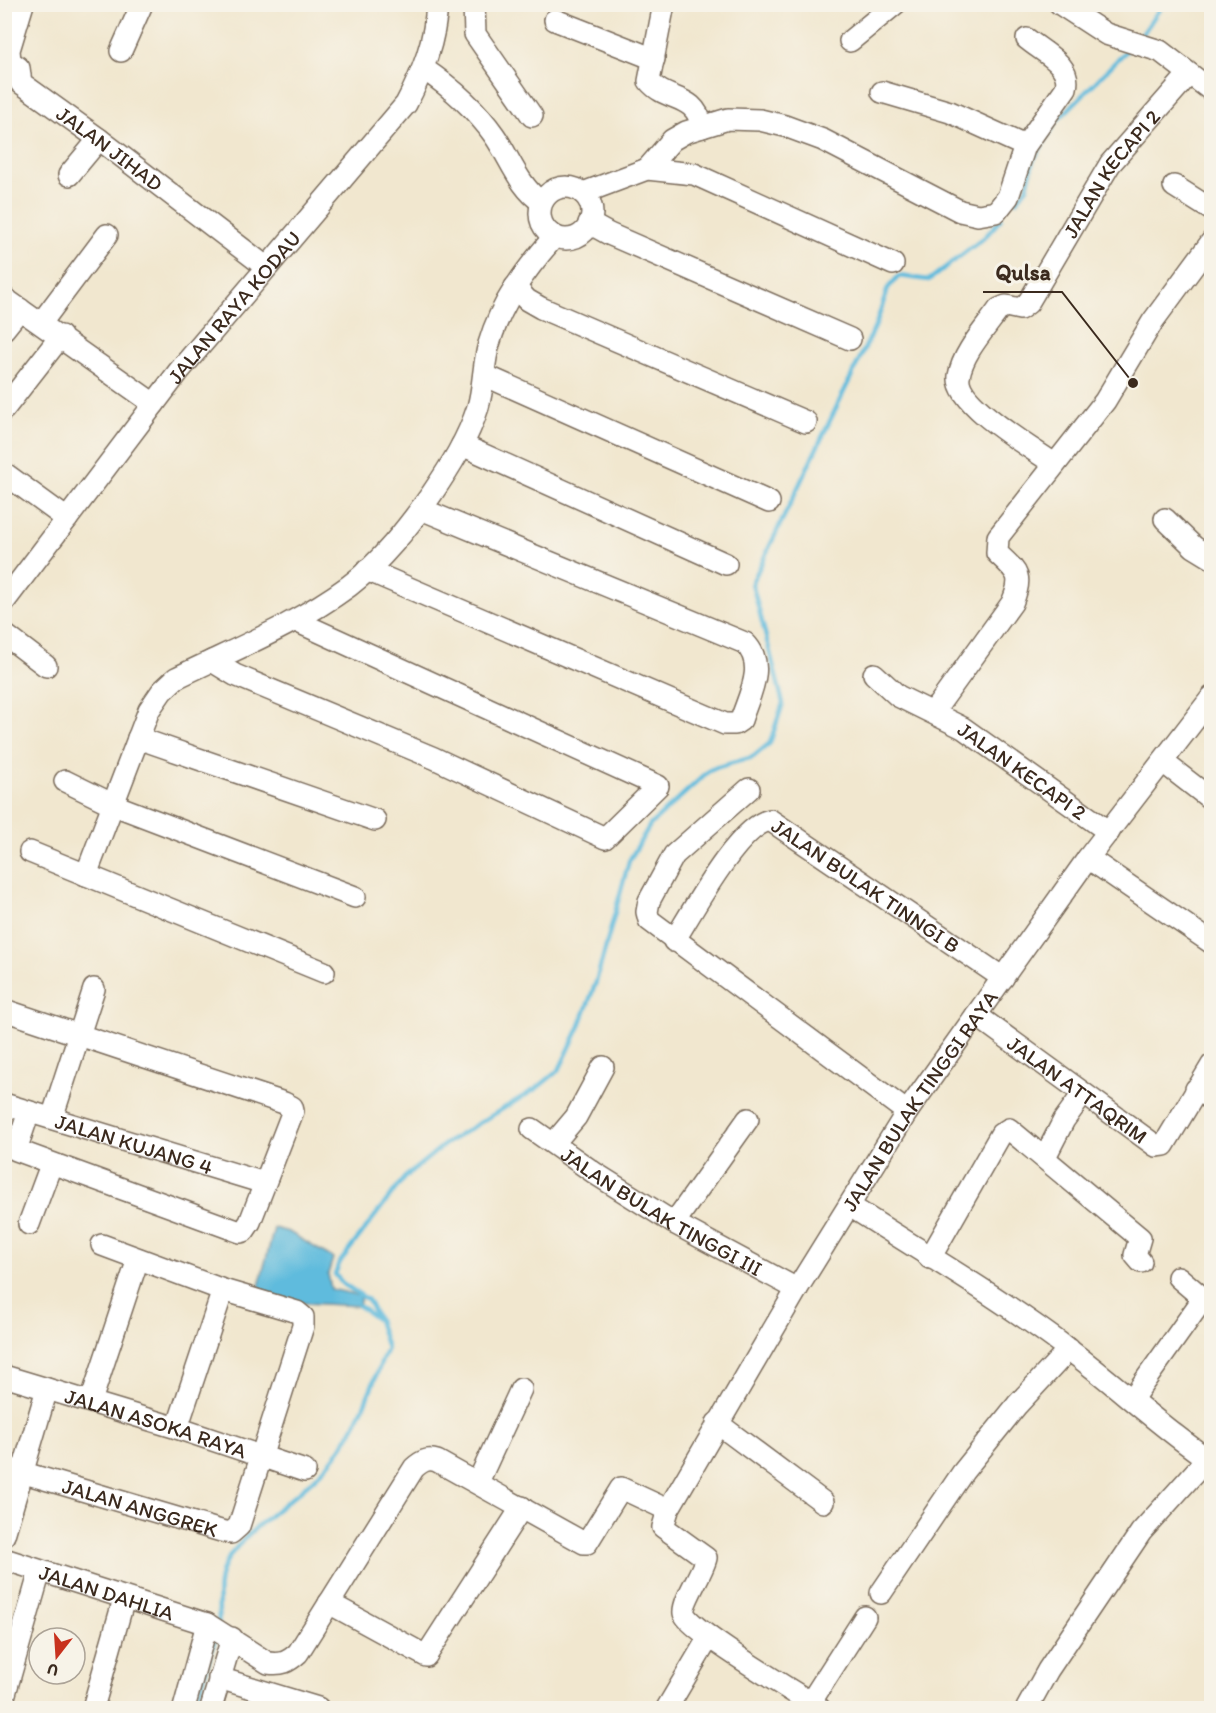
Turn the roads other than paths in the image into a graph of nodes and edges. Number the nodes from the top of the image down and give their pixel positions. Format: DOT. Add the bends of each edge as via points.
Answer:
graph roads {
  1 [pos="24,4"];
  2 [pos="142,4"];
  3 [pos="437,4"];
  4 [pos="474,4"];
  5 [pos="664,4"];
  6 [pos="895,4"];
  7 [pos="1060,4"];
  8 [pos="555,18"];
  9 [pos="1027,39"];
  10 [pos="850,41"];
  11 [pos="121,51"];
  12 [pos="654,59"];
  13 [pos="424,69"];
  14 [pos="1189,74"];
  15 [pos="1212,91"];
  16 [pos="882,92"];
  17 [pos="532,116"];
  18 [pos="702,127"];
  19 [pos="99,139"];
  20 [pos="1025,146"];
  21 [pos="647,169"];
  22 [pos="69,175"];
  23 [pos="1174,186"];
  24 [pos="583,194"];
  25 [pos="547,196"];
  26 [pos="1212,210"];
  27 [pos="590,223"];
  28 [pos="106,235"];
  29 [pos="555,236"];
  30 [pos="1212,241"];
  31 [pos="893,264"];
  32 [pos="266,267"];
  33 [pos="515,287"];
  34 [pos="12,304"];
  35 [pos="41,323"];
  36 [pos="4,329"];
  37 [pos="61,336"];
  38 [pos="850,339"];
  39 [pos="484,375"];
  40 [pos="154,405"];
  41 [pos="4,409"];
  42 [pos="806,422"];
  43 [pos="462,445"];
  44 [pos="1054,464"];
  45 [pos="4,472"];
  46 [pos="769,501"];
  47 [pos="421,509"];
  48 [pos="67,519"];
  49 [pos="1165,519"];
  50 [pos="1212,558"];
  51 [pos="726,564"];
  52 [pos="367,570"];
  53 [pos="4,602"];
  54 [pos="296,621"];
  55 [pos="4,634"];
  56 [pos="212,661"];
  57 [pos="46,666"];
  58 [pos="874,674"];
  59 [pos="1209,706"];
  60 [pos="934,711"];
  61 [pos="138,738"];
  62 [pos="1163,762"];
  63 [pos="66,781"];
  64 [pos="749,789"];
  65 [pos="1212,800"];
  66 [pos="114,805"];
  67 [pos="375,820"];
  68 [pos="1109,832"];
  69 [pos="30,852"];
  70 [pos="1089,858"];
  71 [pos="86,875"];
  72 [pos="355,897"];
  73 [pos="674,941"];
  74 [pos="1212,943"];
  75 [pos="324,972"];
  76 [pos="1003,978"];
  77 [pos="94,989"];
  78 [pos="4,1010"];
  79 [pos="976,1015"];
  80 [pos="79,1035"];
  81 [pos="1212,1065"];
  82 [pos="603,1067"];
  83 [pos="1083,1094"];
  84 [pos="1204,1094"];
  85 [pos="4,1104"];
  86 [pos="29,1112"];
  87 [pos="907,1112"];
  88 [pos="52,1118"];
  89 [pos="748,1119"];
  90 [pos="532,1129"];
  91 [pos="554,1143"];
  92 [pos="10,1148"];
  93 [pos="1045,1157"];
  94 [pos="51,1165"];
  95 [pos="264,1183"];
  96 [pos="850,1206"];
  97 [pos="674,1223"];
  98 [pos="29,1224"];
  99 [pos="102,1245"];
  100 [pos="930,1258"];
  101 [pos="138,1259"];
  102 [pos="1141,1262"];
  103 [pos="1178,1277"];
  104 [pos="796,1289"];
  105 [pos="223,1290"];
  106 [pos="1207,1302"];
  107 [pos="1069,1349"];
  108 [pos="4,1376"];
  109 [pos="46,1389"];
  110 [pos="521,1389"];
  111 [pos="1132,1399"];
  112 [pos="91,1401"];
  113 [pos="717,1423"];
  114 [pos="177,1428"];
  115 [pos="261,1456"];
  116 [pos="1209,1461"];
  117 [pos="13,1470"];
  118 [pos="305,1471"];
  119 [pos="478,1482"];
  120 [pos="824,1502"];
  121 [pos="522,1508"];
  122 [pos="665,1517"];
  123 [pos="4,1535"];
  124 [pos="4,1559"];
  125 [pos="40,1571"];
  126 [pos="881,1593"];
  127 [pos="124,1599"];
  128 [pos="329,1603"];
  129 [pos="865,1617"];
  130 [pos="218,1630"];
  131 [pos="709,1637"];
  132 [pos="219,1678"];
  133 [pos="4,1697"];
  134 [pos="815,1706"];
  135 [pos="93,1708"];
  136 [pos="184,1708"];
  137 [pos="211,1708"];
  138 [pos="318,1708"];
  139 [pos="667,1708"];
  140 [pos="1027,1708"];
  1 -- 19 [label="street, JALAN JIHAD" via="9,50 10,61 19,68 21,83"];
  2 -- 11 [label="street"];
  3 -- 13 [label="street, JALAN RAYA KODAU"];
  4 -- 17 [label="street" via="475,34"];
  5 -- 12 [label="street"];
  6 -- 10 [label="street"];
  7 -- 14 [label="street" via="1106,34 1160,51"];
  8 -- 12 [label="street"];
  9 -- 20 [label="street" via="1065,69 1069,78"];
  12 -- 18 [label="street" via="649,81 654,88 689,104 699,113"];
  13 -- 25 [label="street" via="471,105 512,162"];
  13 -- 32 [label="street, JALAN RAYA KODAU" via="390,126"];
  14 -- 15 [label="street"];
  14 -- 44 [label="street, JALAN KECAPI 2" via="1110,164 1024,309 999,309 966,358 959,376 965,396 984,414"];
  16 -- 20 [label="street" via="951,112"];
  18 -- 20 [label="street" via="728,119 785,126 823,140 960,211 978,215 996,212 1008,197"];
  18 -- 21 [label="street" via="672,140"];
  19 -- 22 [label="street"];
  19 -- 32 [label="street, JALAN JIHAD"];
  21 -- 24 [label="street"];
  21 -- 31 [label="street" via="694,174"];
  23 -- 26 [label="street"];
  24 -- 25 [label="street" via="568,187"];
  24 -- 27 [label="street" via="591,207"];
  25 -- 29 [label="street" via="540,218"];
  27 -- 29 [label="street" via="579,235"];
  27 -- 38 [label="street"];
  28 -- 35 [label="street"];
  29 -- 33 [label="street"];
  30 -- 44 [label="street" via="1153,321 1105,401"];
  32 -- 40 [label="street, JALAN RAYA KODAU"];
  33 -- 39 [label="street" via="489,344"];
  33 -- 42 [label="street" via="526,300 541,308"];
  34 -- 35 [label="street"];
  34 -- 36 [label="street"];
  35 -- 37 [label="street"];
  37 -- 40 [label="street"];
  37 -- 41 [label="street"];
  39 -- 43 [label="street" via="478,407"];
  39 -- 46 [label="street"];
  40 -- 48 [label="street, JALAN RAYA KODAU"];
  43 -- 47 [label="street"];
  43 -- 51 [label="street"];
  44 -- 60 [label="street, JALAN KECAPI 2" via="996,542 998,553 1019,577 1012,603"];
  45 -- 48 [label="street"];
  47 -- 52 [label="street"];
  47 -- 52 [label="street" via="745,643 756,660 756,677 741,720 725,724"];
  48 -- 53 [label="street, JALAN RAYA KODAU"];
  49 -- 50 [label="street" via="1194,547"];
  52 -- 54 [label="street"];
  54 -- 56 [label="street"];
  54 -- 56 [label="street" via="658,786 604,838 434,758 235,675"];
  55 -- 57 [label="street"];
  56 -- 61 [label="street" via="176,678 162,692 149,710"];
  58 -- 60 [label="street, JALAN KECAPI 2" via="898,696"];
  59 -- 62 [label="street, JALAN BULAK TINGGI RAYA"];
  60 -- 68 [label="street, JALAN KECAPI 2"];
  61 -- 66 [label="street"];
  61 -- 67 [label="street"];
  62 -- 65 [label="street"];
  62 -- 68 [label="street, JALAN BULAK TINGGI RAYA"];
  63 -- 66 [label="street"];
  64 -- 73 [label="street" via="674,855 649,901 649,920"];
  66 -- 71 [label="street"];
  66 -- 72 [label="street"];
  68 -- 70 [label="street, JALAN BULAK TINGGI RAYA"];
  69 -- 71 [label="street"];
  70 -- 74 [label="street"];
  70 -- 76 [label="street, JALAN BULAK TINGGI RAYA"];
  71 -- 75 [label="street"];
  73 -- 76 [label="street, JALAN BULAK TINNGI B" via="734,849 756,826 770,820"];
  73 -- 87 [label="street" via="794,1025"];
  76 -- 79 [label="street, JALAN BULAK TINGGI RAYA"];
  77 -- 80 [label="street"];
  78 -- 80 [label="street"];
  79 -- 83 [label="street, JALAN ATTAQRIM"];
  79 -- 87 [label="street, JALAN BULAK TINGGI RAYA"];
  80 -- 88 [label="street"];
  80 -- 95 [label="street" via="292,1107"];
  81 -- 84 [label="street, JALAN ATTAQRIM"];
  82 -- 91 [label="street" via="576,1117"];
  83 -- 84 [label="street, JALAN ATTAQRIM" via="1160,1146"];
  83 -- 93 [label="street"];
  85 -- 86 [label="street, JALAN KUJANG 4"];
  86 -- 88 [label="street, JALAN KUJANG 4"];
  86 -- 92 [label="street"];
  87 -- 96 [label="street, JALAN BULAK TINGGI RAYA"];
  88 -- 95 [label="street, JALAN KUJANG 4"];
  89 -- 97 [label="street"];
  90 -- 91 [label="street, JALAN BULAK TINGGI III"];
  91 -- 97 [label="street, JALAN BULAK TINGGI III"];
  92 -- 94 [label="street"];
  93 -- 100 [label="street" via="1012,1130 1001,1134"];
  93 -- 102 [label="street" via="1140,1238 1135,1255"];
  94 -- 95 [label="street" via="240,1232 250,1222"];
  94 -- 98 [label="street"];
  96 -- 100 [label="street"];
  96 -- 104 [label="street, JALAN BULAK TINGGI RAYA"];
  97 -- 104 [label="street, JALAN BULAK TINGGI III"];
  99 -- 101 [label="street"];
  100 -- 107 [label="street" via="987,1291"];
  101 -- 105 [label="street"];
  101 -- 112 [label="street"];
  103 -- 106 [label="street"];
  104 -- 113 [label="street, JALAN BULAK TINGGI RAYA"];
  105 -- 114 [label="street"];
  105 -- 115 [label="street" via="303,1317"];
  106 -- 111 [label="street"];
  107 -- 111 [label="street"];
  107 -- 126 [label="street" via="963,1472"];
  108 -- 109 [label="street, JALAN ASOKA RAYA"];
  109 -- 112 [label="street, JALAN ASOKA RAYA"];
  109 -- 117 [label="street"];
  110 -- 119 [label="street"];
  111 -- 116 [label="street"];
  112 -- 114 [label="street, JALAN ASOKA RAYA"];
  113 -- 120 [label="street"];
  113 -- 122 [label="street, JALAN BULAK TINGGI RAYA"];
  114 -- 115 [label="street, JALAN ASOKA RAYA"];
  115 -- 117 [label="street, JALAN ANGGREK" via="239,1526 231,1533"];
  115 -- 118 [label="street, JALAN ASOKA RAYA"];
  116 -- 140 [label="street" via="1141,1532 1048,1670"];
  117 -- 123 [label="street"];
  119 -- 121 [label="street"];
  119 -- 128 [label="street" via="430,1459 414,1468"];
  121 -- 122 [label="street" via="585,1543 621,1488"];
  121 -- 128 [label="street" via="426,1656"];
  122 -- 131 [label="street" via="706,1558 684,1614"];
  124 -- 125 [label="street, JALAN DAHLIA"];
  125 -- 127 [label="street, JALAN DAHLIA"];
  125 -- 133 [label="street"];
  127 -- 130 [label="street, JALAN DAHLIA"];
  127 -- 135 [label="street"];
  128 -- 130 [label="street, JALAN DAHLIA" via="298,1653 288,1662 268,1663"];
  129 -- 134 [label="street"];
  130 -- 132 [label="street"];
  130 -- 136 [label="street"];
  131 -- 134 [label="street"];
  131 -- 139 [label="street"];
  132 -- 137 [label="street"];
  132 -- 138 [label="street"];
}
